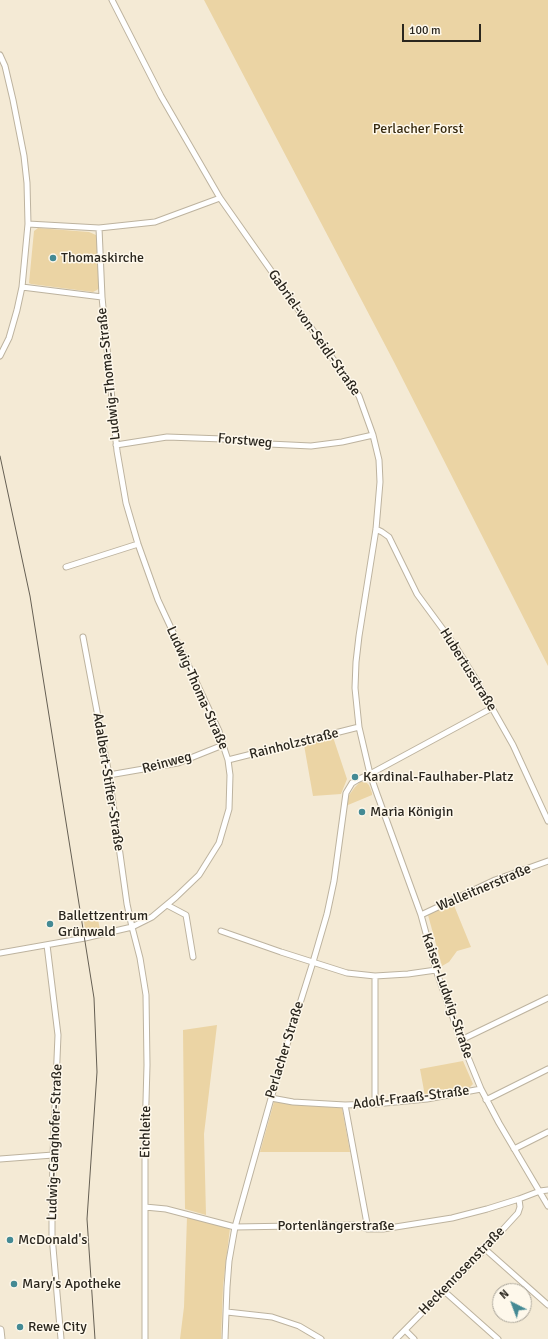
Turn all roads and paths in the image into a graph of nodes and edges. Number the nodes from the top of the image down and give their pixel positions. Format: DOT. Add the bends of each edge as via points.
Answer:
graph roads {
  1 [pos="112,0"];
  2 [pos="0,55"];
  3 [pos="220,198"];
  4 [pos="28,224"];
  5 [pos="99,228"];
  6 [pos="22,287"];
  7 [pos="102,297"];
  8 [pos="0,356"];
  9 [pos="373,435"];
  10 [pos="116,445"];
  11 [pos="376,529"];
  12 [pos="138,544"];
  13 [pos="66,567"];
  14 [pos="83,637"];
  15 [pos="492,708"];
  16 [pos="359,727"];
  17 [pos="223,745"];
  18 [pos="228,760"];
  19 [pos="370,774"];
  20 [pos="108,775"];
  21 [pos="548,821"];
  22 [pos="548,861"];
  23 [pos="167,905"];
  24 [pos="421,915"];
  25 [pos="132,927"];
  26 [pos="222,931"];
  27 [pos="46,945"];
  28 [pos="0,953"];
  29 [pos="193,957"];
  30 [pos="313,962"];
  31 [pos="436,970"];
  32 [pos="374,976"];
  33 [pos="548,998"];
  34 [pos="461,1040"];
  35 [pos="548,1069"];
  36 [pos="481,1089"];
  37 [pos="270,1098"];
  38 [pos="486,1100"];
  39 [pos="375,1104"];
  40 [pos="345,1105"];
  41 [pos="548,1132"];
  42 [pos="514,1149"];
  43 [pos="53,1155"];
  44 [pos="0,1159"];
  45 [pos="548,1190"];
  46 [pos="540,1191"];
  47 [pos="519,1199"];
  48 [pos="548,1206"];
  49 [pos="145,1207"];
  50 [pos="235,1227"];
  51 [pos="368,1229"];
  52 [pos="485,1249"];
  53 [pos="444,1291"];
  54 [pos="548,1304"];
  55 [pos="227,1312"];
  56 [pos="0,1330"];
  57 [pos="405,1330"];
  58 [pos="1,1339"];
  59 [pos="61,1339"];
  60 [pos="145,1339"];
  61 [pos="225,1339"];
  62 [pos="321,1339"];
  63 [pos="396,1339"];
  64 [pos="414,1339"];
  65 [pos="498,1339"];
  1 -- 3 [label="street, Gabriel-von-Seidl-Straße" via="161,96"];
  2 -- 4 [label="street" via="5,66 24,156"];
  3 -- 5 [label="street" via="155,222"];
  3 -- 9 [label="street, Gabriel-von-Seidl-Straße" via="359,396"];
  4 -- 5 [label="street"];
  4 -- 6 [label="street"];
  5 -- 7 [label="street, Ludwig-Thoma-Straße"];
  6 -- 7 [label="street"];
  6 -- 8 [label="street" via="9,338"];
  7 -- 10 [label="street, Ludwig-Thoma-Straße"];
  9 -- 10 [label="street, Forstweg" via="311,446 167,437"];
  9 -- 11 [label="street, Gabriel-von-Seidl-Straße" via="380,482"];
  10 -- 12 [label="street, Ludwig-Thoma-Straße" via="126,503"];
  11 -- 15 [label="street, Hubertusstraße" via="388,537 418,594 456,647"];
  11 -- 16 [label="street, Gabriel-von-Seidl-Straße" via="356,662 355,688"];
  12 -- 13 [label="street"];
  12 -- 17 [label="street, Ludwig-Thoma-Straße" via="158,600 219,731"];
  14 -- 20 [label="street, Adalbert-Stifter-Straße"];
  15 -- 19 [label="street, Perlacher Straße"];
  15 -- 21 [label="street, Hubertusstraße" via="513,745"];
  16 -- 18 [label="street, Rainholzstraße"];
  16 -- 19 [label="street, Gabriel-von-Seidl-Straße"];
  17 -- 18 [label="street, Ludwig-Thoma-Straße"];
  17 -- 20 [label="street, Reinweg" via="178,764"];
  18 -- 23 [label="street, Ludwig-Thoma-Straße" via="229,809 219,844 199,875"];
  19 -- 24 [label="street, Kaiser-Ludwig-Straße"];
  19 -- 30 [label="street, Perlacher Straße" via="352,783 346,793 334,881"];
  20 -- 25 [label="street, Adalbert-Stifter-Straße"];
  22 -- 24 [label="street, Walleitnerstraße" via="495,880"];
  23 -- 25 [label="street, Ludwig-Thoma-Straße" via="152,917"];
  23 -- 29 [label="street" via="186,915"];
  24 -- 31 [label="street, Kaiser-Ludwig-Straße"];
  25 -- 27 [label="street, Ludwig-Thoma-Straße"];
  25 -- 49 [label="street, Eichleite" via="146,995"];
  26 -- 30 [label="street"];
  27 -- 28 [label="street, Ludwig-Thoma-Straße"];
  27 -- 43 [label="street, Ludwig-Ganghofer-Straße" via="58,1035"];
  30 -- 32 [label="street" via="347,973"];
  30 -- 37 [label="street, Perlacher Straße"];
  31 -- 32 [label="street"];
  31 -- 34 [label="street, Kaiser-Ludwig-Straße"];
  32 -- 39 [label="street"];
  33 -- 34 [label="street"];
  34 -- 36 [label="street, Kaiser-Ludwig-Straße"];
  35 -- 38 [label="street"];
  36 -- 38 [label="street, Kaiser-Ludwig-Straße"];
  36 -- 39 [label="street, Adolf-Fraaß-Straße" via="427,1099"];
  37 -- 40 [label="street, Adolf-Fraaß-Straße"];
  37 -- 50 [label="street, Perlacher Straße"];
  38 -- 42 [label="street, Kaiser-Ludwig-Straße"];
  39 -- 40 [label="street, Adolf-Fraaß-Straße"];
  40 -- 51 [label="street"];
  41 -- 42 [label="street"];
  42 -- 46 [label="street, Kaiser-Ludwig-Straße"];
  43 -- 44 [label="street"];
  43 -- 59 [label="street, Ludwig-Ganghofer-Straße" via="52,1236"];
  45 -- 46 [label="street, Portenlängerstraße"];
  46 -- 47 [label="street, Portenlängerstraße"];
  46 -- 48 [label="street, Kaiser-Ludwig-Straße"];
  47 -- 51 [label="street, Portenlängerstraße" via="452,1218"];
  47 -- 52 [label="street, Heckenrosenstraße" via="518,1213"];
  49 -- 50 [label="street, Portenlängerstraße" via="166,1208"];
  49 -- 60 [label="street, Eichleite"];
  50 -- 51 [label="street, Portenlängerstraße" via="354,1225"];
  50 -- 55 [label="street, Perlacher Straße" via="227,1280"];
  52 -- 53 [label="street, Heckenrosenstraße"];
  52 -- 54 [label="street"];
  53 -- 57 [label="street, Heckenrosenstraße"];
  53 -- 65 [label="street"];
  55 -- 61 [label="street, Perlacher Straße"];
  55 -- 62 [label="street" via="272,1317 299,1326"];
  56 -- 58 [label="main road"];
  57 -- 63 [label="street, Heckenrosenstraße"];
  57 -- 64 [label="street"];
}
